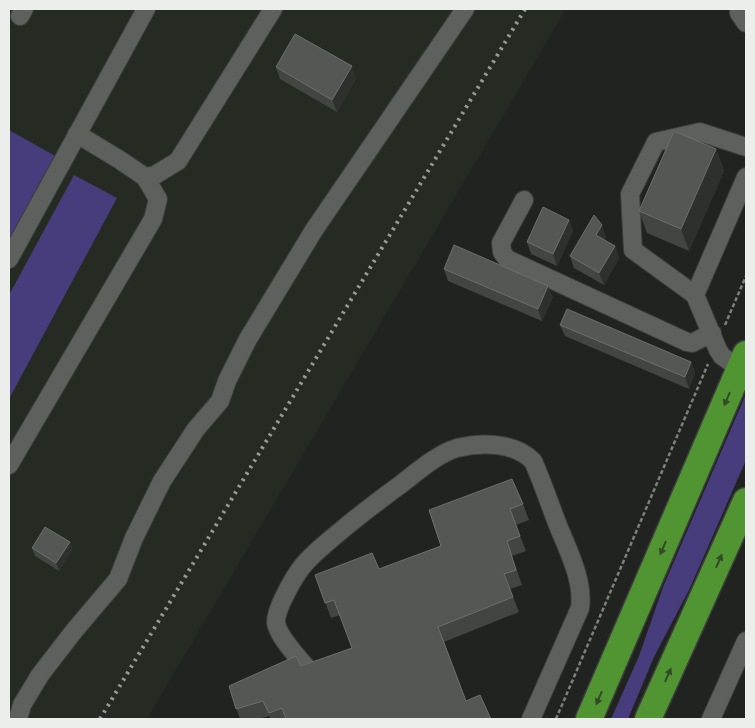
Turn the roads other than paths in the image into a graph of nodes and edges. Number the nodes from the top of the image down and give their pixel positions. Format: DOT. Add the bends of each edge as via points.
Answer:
graph roads {
  1 [pos="146,9"];
  2 [pos="273,9"];
  3 [pos="465,9"];
  4 [pos="739,9"];
  5 [pos="746,23"];
  6 [pos="77,134"];
  7 [pos="746,147"];
  8 [pos="746,177"];
  9 [pos="145,178"];
  10 [pos="524,200"];
  11 [pos="9,259"];
  12 [pos="695,295"];
  13 [pos="714,339"];
  14 [pos="743,362"];
  15 [pos="9,465"];
  16 [pos="746,501"];
  17 [pos="746,642"];
  18 [pos="306,667"];
  19 [pos="18,719"];
  20 [pos="531,719"];
  21 [pos="590,719"];
  22 [pos="648,719"];
  23 [pos="711,719"];
  1 -- 6 [label="street"];
  2 -- 9 [label="street" via="178,160 156,175"];
  3 -- 19 [label="street" via="314,230 248,339 220,401 196,429 162,481 118,579 40,675 22,705"];
  4 -- 5 [label="street"];
  6 -- 9 [label="street"];
  6 -- 11 [label="street"];
  7 -- 12 [label="street" via="700,132 656,142 630,194 633,250"];
  8 -- 12 [label="street"];
  9 -- 15 [label="street" via="158,199 153,220"];
  10 -- 13 [label="street" via="501,243 506,259 687,342"];
  12 -- 13 [label="street"];
  13 -- 14 [label="street" via="722,356"];
  14 -- 21 [label="highway, one-way"];
  22 -- 16 [label="highway, one-way"];
  17 -- 23 [label="street"];
  18 -- 20 [label="street" via="283,638 276,623 285,594 300,569 365,510 432,461 455,449 496,445 517,451 533,461 580,587 580,608"];
}
